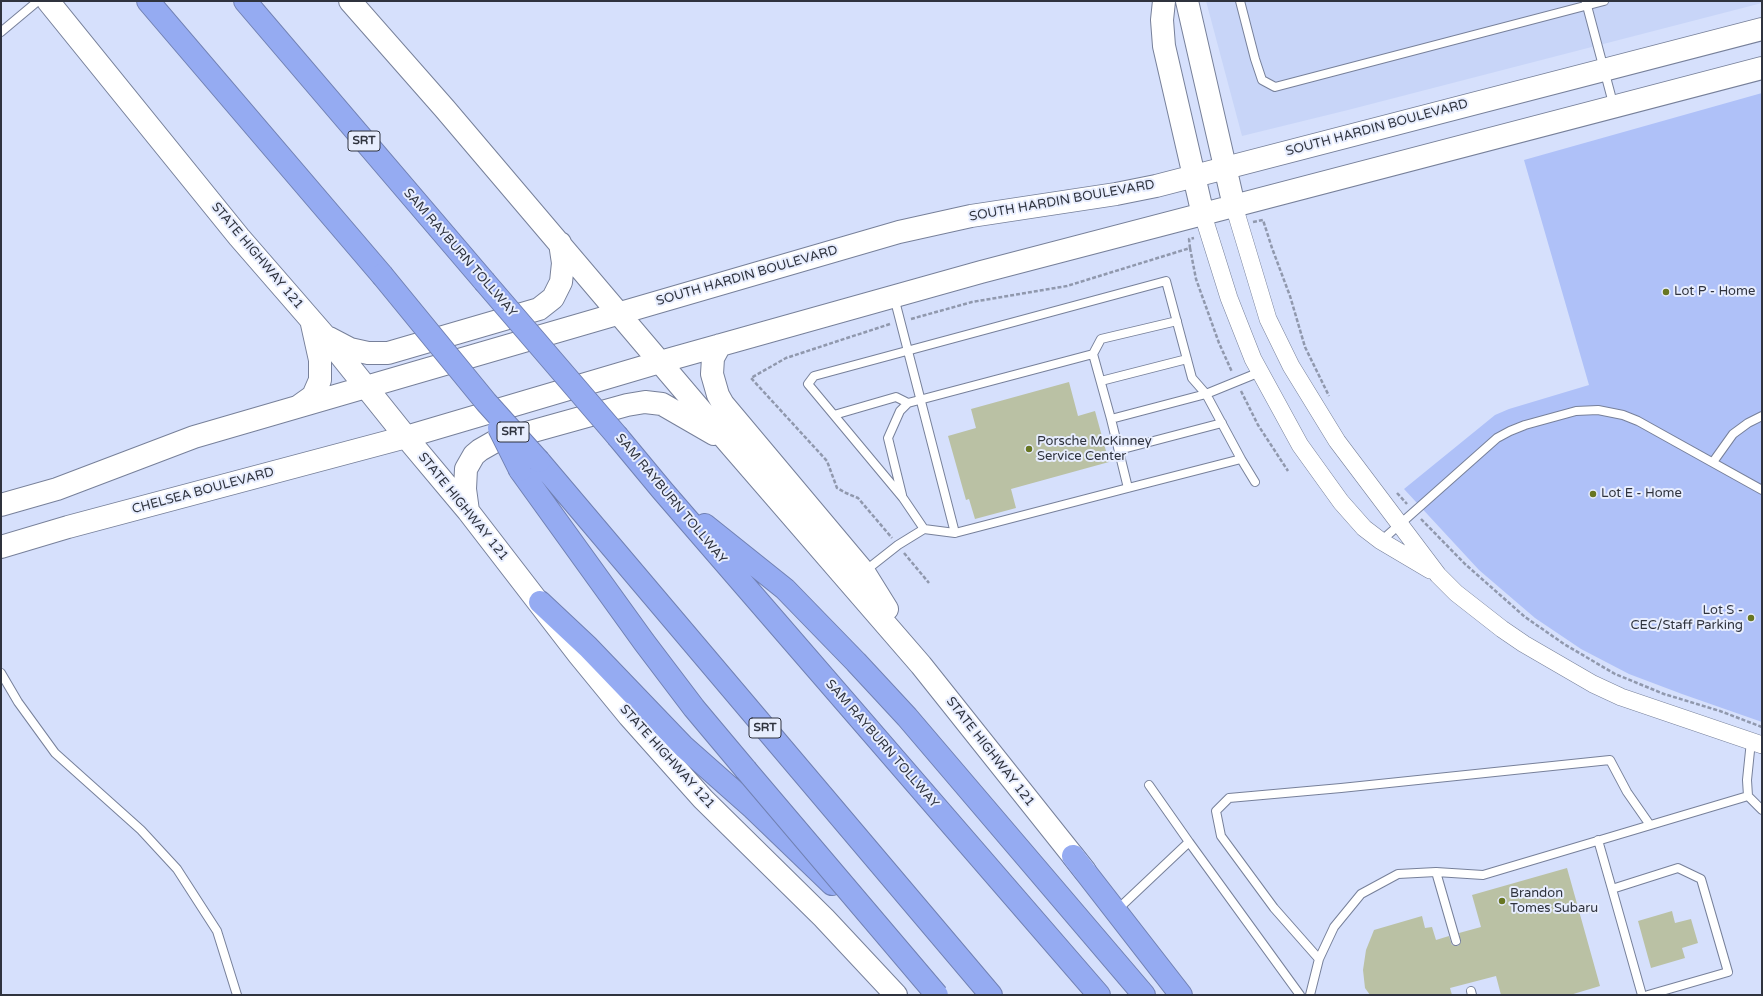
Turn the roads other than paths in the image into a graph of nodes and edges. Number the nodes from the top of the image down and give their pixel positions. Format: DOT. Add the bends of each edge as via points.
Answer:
graph roads {
  1 [pos="38,1"];
  2 [pos="48,1"];
  3 [pos="148,1"];
  4 [pos="245,1"];
  5 [pos="350,1"];
  6 [pos="1164,1"];
  7 [pos="1187,1"];
  8 [pos="1240,1"];
  9 [pos="1604,1"];
  10 [pos="1587,3"];
  11 [pos="1762,28"];
  12 [pos="1,32"];
  13 [pos="1762,68"];
  14 [pos="1604,69"];
  15 [pos="1614,107"];
  16 [pos="1225,168"];
  17 [pos="1194,176"];
  18 [pos="1234,206"];
  19 [pos="1203,215"];
  20 [pos="560,243"];
  21 [pos="894,296"];
  22 [pos="620,313"];
  23 [pos="1177,321"];
  24 [pos="318,328"];
  25 [pos="720,345"];
  26 [pos="908,350"];
  27 [pos="1093,354"];
  28 [pos="1187,359"];
  29 [pos="660,362"];
  30 [pos="1260,372"];
  31 [pos="1101,381"];
  32 [pos="366,388"];
  33 [pos="1206,394"];
  34 [pos="920,400"];
  35 [pos="908,403"];
  36 [pos="297,407"];
  37 [pos="834,415"];
  38 [pos="1762,416"];
  39 [pos="1111,419"];
  40 [pos="1222,423"];
  41 [pos="406,438"];
  42 [pos="727,441"];
  43 [pos="1119,450"];
  44 [pos="1241,459"];
  45 [pos="1713,462"];
  46 [pos="530,466"];
  47 [pos="1255,482"];
  48 [pos="1128,488"];
  49 [pos="662,490"];
  50 [pos="1762,490"];
  51 [pos="903,498"];
  52 [pos="1,505"];
  53 [pos="468,511"];
  54 [pos="1400,524"];
  55 [pos="924,529"];
  56 [pos="955,533"];
  57 [pos="1381,541"];
  58 [pos="1,547"];
  59 [pos="864,572"];
  60 [pos="1438,575"];
  61 [pos="540,602"];
  62 [pos="921,665"];
  63 [pos="1,673"];
  64 [pos="1757,743"];
  65 [pos="1149,785"];
  66 [pos="1748,796"];
  67 [pos="1762,810"];
  68 [pos="1650,825"];
  69 [pos="1598,840"];
  70 [pos="1188,842"];
  71 [pos="1072,856"];
  72 [pos="1436,872"];
  73 [pos="1612,889"];
  74 [pos="1118,909"];
  75 [pos="1456,941"];
  76 [pos="1319,959"];
  77 [pos="237,995"];
  78 [pos="896,995"];
  79 [pos="937,995"];
  80 [pos="948,995"];
  81 [pos="991,995"];
  82 [pos="1099,995"];
  83 [pos="1144,995"];
  84 [pos="1181,995"];
  85 [pos="1191,995"];
  86 [pos="1300,995"];
  87 [pos="1310,995"];
  88 [pos="1642,995"];
  89 [pos="1648,995"];
  1 -- 12 [label="lane"];
  2 -- 24 [label="main road, STATE HIGHWAY 121" via="239,237"];
  3 -- 46 [label="highway, bridge" via="382,274 486,402"];
  4 -- 49 [label="highway, SAM RAYBURN TOLLWAY / SRT, bridge"];
  5 -- 20 [label="main road, STATE HIGHWAY 121"];
  6 -- 17 [label="main road" via="1164,46"];
  7 -- 16 [label="main road"];
  8 -- 10 [label="lane" via="1262,80 1275,87"];
  9 -- 10 [label="lane"];
  10 -- 14 [label="lane"];
  11 -- 14 [label="main road, SOUTH HARDIN BOULEVARD"];
  13 -- 15 [label="main road"];
  14 -- 15 [label="lane"];
  14 -- 16 [label="main road, SOUTH HARDIN BOULEVARD"];
  15 -- 18 [label="main road"];
  16 -- 17 [label="main road, SOUTH HARDIN BOULEVARD"];
  16 -- 18 [label="main road"];
  17 -- 19 [label="main road"];
  17 -- 22 [label="main road, SOUTH HARDIN BOULEVARD" via="1116,194 1000,211 899,232"];
  18 -- 19 [label="main road"];
  18 -- 54 [label="street" via="1268,319 1291,366 1337,441"];
  19 -- 21 [label="main road"];
  19 -- 30 [label="street" via="1232,305"];
  20 -- 22 [label="main road, STATE HIGHWAY 121"];
  20 -- 24 [label="main road" via="562,282 553,298 539,309 388,352 368,353 350,349"];
  21 -- 25 [label="main road"];
  21 -- 26 [label="lane"];
  22 -- 29 [label="main road, STATE HIGHWAY 121"];
  22 -- 32 [label="main road, SOUTH HARDIN BOULEVARD"];
  23 -- 26 [label="lane" via="1166,281"];
  23 -- 27 [label="lane" via="1101,339"];
  23 -- 28 [label="lane"];
  24 -- 32 [label="main road, STATE HIGHWAY 121"];
  24 -- 36 [label="main road" via="320,380 313,396"];
  25 -- 29 [label="main road"];
  25 -- 59 [label="main road" via="713,358 712,374 723,404"];
  26 -- 34 [label="lane"];
  26 -- 37 [label="lane" via="814,376 808,384"];
  27 -- 31 [label="lane"];
  27 -- 34 [label="lane"];
  28 -- 31 [label="lane"];
  28 -- 33 [label="lane" via="1192,378"];
  29 -- 41 [label="main road"];
  29 -- 42 [label="main road, STATE HIGHWAY 121"];
  30 -- 33 [label="lane"];
  30 -- 57 [label="street" via="1296,438 1328,485 1353,518"];
  31 -- 39 [label="lane"];
  32 -- 36 [label="main road"];
  32 -- 41 [label="main road, STATE HIGHWAY 121"];
  33 -- 39 [label="lane"];
  33 -- 40 [label="lane"];
  34 -- 35 [label="lane"];
  34 -- 56 [label="lane"];
  35 -- 37 [label="lane" via="896,397"];
  35 -- 51 [label="lane" via="900,411 888,438"];
  36 -- 52 [label="main road" via="194,437 58,489"];
  37 -- 51 [label="lane"];
  38 -- 45 [label="lane" via="1733,434"];
  39 -- 43 [label="lane"];
  40 -- 43 [label="lane"];
  40 -- 44 [label="lane"];
  41 -- 53 [label="main road, STATE HIGHWAY 121"];
  41 -- 58 [label="main road, CHELSEA BOULEVARD"];
  42 -- 53 [label="main road" via="662,404 645,402 628,405 494,442 480,450 466,469"];
  42 -- 62 [label="main road, STATE HIGHWAY 121"];
  43 -- 48 [label="lane"];
  44 -- 47 [label="lane"];
  44 -- 48 [label="lane"];
  45 -- 50 [label="lane"];
  45 -- 54 [label="lane" via="1630,418 1598,410 1576,412 1525,425 1497,438"];
  46 -- 79 [label="highway, bridge" via="644,642 694,708"];
  46 -- 81 [label="highway, SRT"];
  48 -- 56 [label="lane"];
  49 -- 82 [label="highway, SAM RAYBURN TOLLWAY / SRT"];
  49 -- 83 [label="highway" via="785,589 856,662 907,717"];
  51 -- 55 [label="lane"];
  53 -- 61 [label="main road, STATE HIGHWAY 121"];
  54 -- 57 [label="lane"];
  54 -- 60 [label="street"];
  55 -- 56 [label="lane"];
  55 -- 59 [label="lane"];
  57 -- 60 [label="street"];
  59 -- 62 [label="main road"];
  60 -- 64 [label="street" via="1456,593 1502,629 1575,675 1621,696"];
  61 -- 78 [label="main road, STATE HIGHWAY 121" via="619,704 703,799 824,918"];
  61 -- 80 [label="highway" via="588,646 684,747 753,808"];
  62 -- 71 [label="main road, STATE HIGHWAY 121"];
  63 -- 77 [label="lane" via="18,702 55,753 141,830 178,869 217,931"];
  64 -- 66 [label="lane" via="1747,780"];
  65 -- 70 [label="lane"];
  66 -- 67 [label="lane"];
  66 -- 68 [label="lane"];
  68 -- 69 [label="lane"];
  68 -- 76 [label="lane" via="1627,792 1610,760 1229,798 1216,811 1220,836 1274,908"];
  69 -- 72 [label="lane" via="1483,875"];
  69 -- 73 [label="lane"];
  70 -- 74 [label="lane"];
  70 -- 86 [label="lane"];
  71 -- 74 [label="main road, STATE HIGHWAY 121"];
  71 -- 84 [label="highway"];
  72 -- 75 [label="lane"];
  72 -- 76 [label="lane" via="1398,874 1362,894 1334,927"];
  73 -- 88 [label="lane"];
  73 -- 89 [label="lane" via="1678,868 1701,879 1728,972"];
  74 -- 85 [label="main road, STATE HIGHWAY 121"];
  76 -- 87 [label="lane"];
}
